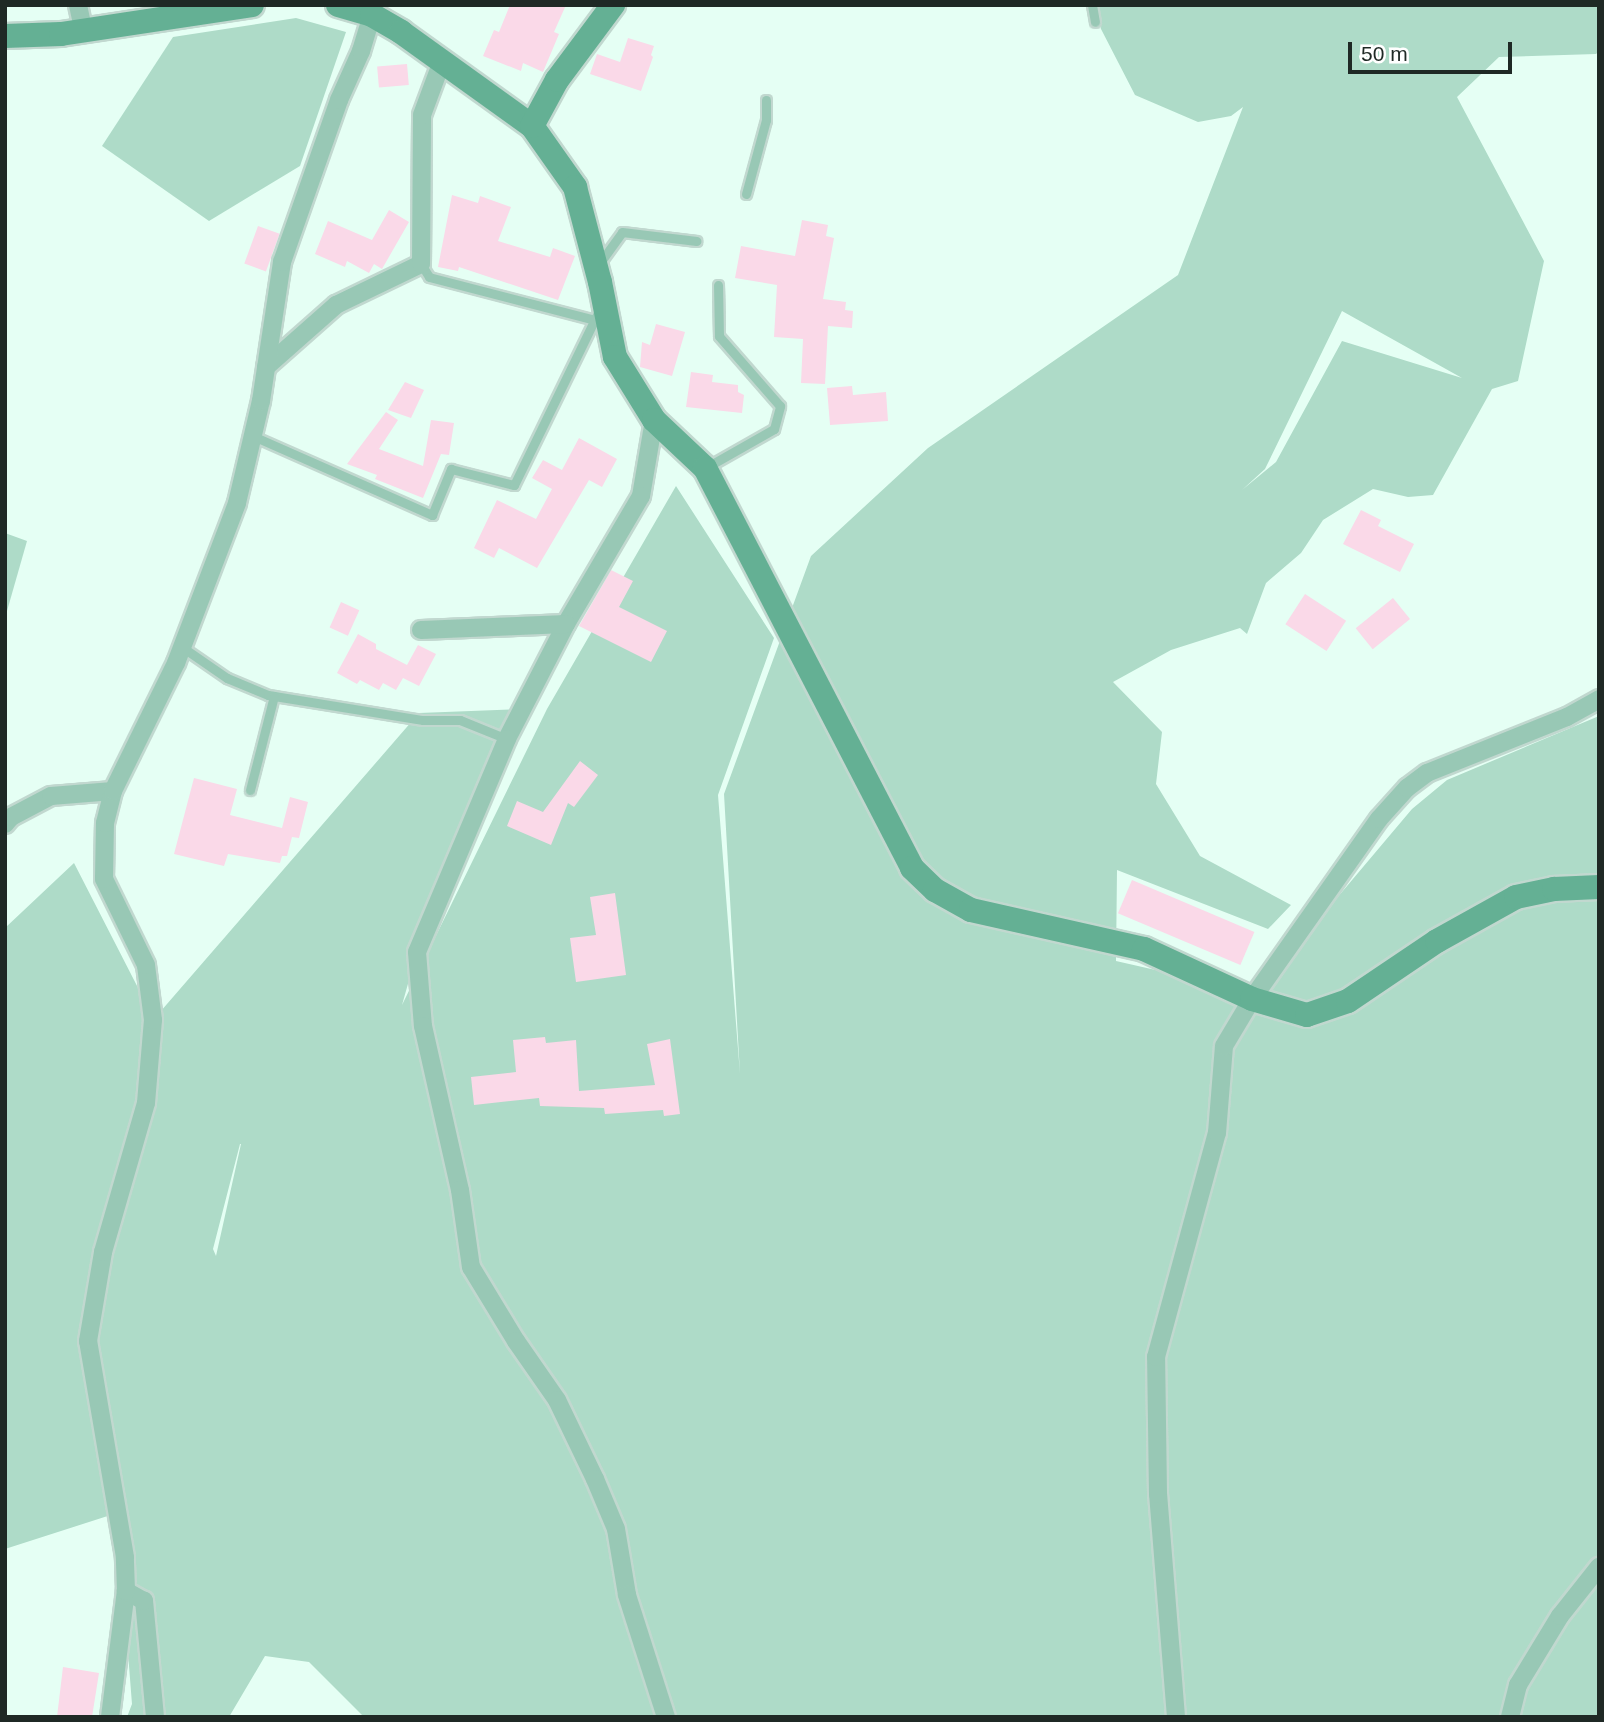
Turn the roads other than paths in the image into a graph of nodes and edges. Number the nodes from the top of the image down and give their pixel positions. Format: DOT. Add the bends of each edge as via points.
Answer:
graph roads {
  1 [pos="252,5"];
  2 [pos="338,5"];
  3 [pos="613,5"];
  4 [pos="1092,5"];
  5 [pos="372,15"];
  6 [pos="80,17"];
  7 [pos="1095,23"];
  8 [pos="5,36"];
  9 [pos="441,64"];
  10 [pos="766,100"];
  11 [pos="532,127"];
  12 [pos="746,194"];
  13 [pos="696,241"];
  14 [pos="421,264"];
  15 [pos="597,268"];
  16 [pos="718,285"];
  17 [pos="599,310"];
  18 [pos="265,367"];
  19 [pos="654,420"];
  20 [pos="253,436"];
  21 [pos="705,468"];
  22 [pos="566,624"];
  23 [pos="421,630"];
  24 [pos="183,647"];
  25 [pos="274,696"];
  26 [pos="1599,699"];
  27 [pos="507,739"];
  28 [pos="250,790"];
  29 [pos="113,791"];
  30 [pos="5,824"];
  31 [pos="1599,887"];
  32 [pos="1252,999"];
  33 [pos="1599,1567"];
  34 [pos="126,1591"];
  35 [pos="110,1717"];
  36 [pos="155,1717"];
  37 [pos="666,1717"];
  38 [pos="1176,1717"];
  39 [pos="1510,1717"];
  1 -- 6 [label="street"];
  2 -- 5 [label="street"];
  3 -- 11 [label="street" via="557,80"];
  4 -- 7 [label="lane"];
  5 -- 9 [label="street"];
  5 -- 18 [label="street" via="282,262"];
  6 -- 8 [label="street"];
  9 -- 11 [label="street"];
  9 -- 14 [label="street" via="422,115"];
  10 -- 12 [label="lane" via="766,120"];
  11 -- 15 [label="street" via="575,187"];
  13 -- 15 [label="lane" via="622,232"];
  14 -- 17 [label="lane" via="429,277"];
  14 -- 18 [label="street" via="336,305"];
  15 -- 17 [label="street"];
  16 -- 21 [label="lane" via="719,336 780,406 774,429"];
  17 -- 19 [label="street" via="615,357"];
  17 -- 20 [label="lane" via="514,485 451,469 432,515"];
  18 -- 20 [label="street"];
  19 -- 21 [label="street"];
  19 -- 22 [label="street" via="641,496"];
  20 -- 24 [label="street" via="237,503"];
  21 -- 32 [label="street" via="912,868 935,890 971,911 1144,949"];
  22 -- 23 [label="street"];
  22 -- 27 [label="street"];
  24 -- 25 [label="lane" via="227,678"];
  24 -- 29 [label="street"];
  25 -- 27 [label="lane" via="423,720 460,720"];
  25 -- 28 [label="lane"];
  26 -- 32 [label="street" via="1567,717 1427,773 1407,788 1379,819"];
  27 -- 37 [label="street" via="417,952 423,1026 460,1190 471,1267 557,1400 595,1479 616,1529 627,1595"];
  29 -- 30 [label="street" via="51,796"];
  29 -- 34 [label="street" via="105,823 104,879 146,965 153,1020 146,1103 103,1252 88,1342 125,1557"];
  31 -- 32 [label="street" via="1516,897 1437,941 1348,1001 1307,1015"];
  32 -- 38 [label="street" via="1224,1046 1217,1133 1156,1357 1158,1494"];
  33 -- 39 [label="street" via="1560,1616 1518,1685"];
  34 -- 35 [label="street"];
  34 -- 36 [label="street" via="144,1601"];
}
